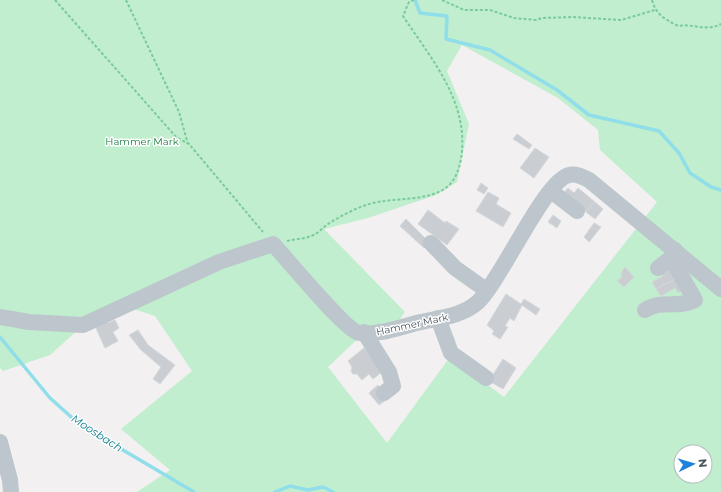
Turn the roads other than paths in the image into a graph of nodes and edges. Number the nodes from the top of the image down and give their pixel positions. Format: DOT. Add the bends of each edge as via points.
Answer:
graph roads {
  1 [pos="551,191"];
  2 [pos="576,211"];
  3 [pos="432,243"];
  4 [pos="673,254"];
  5 [pos="658,268"];
  6 [pos="721,289"];
  7 [pos="486,290"];
  8 [pos="646,310"];
  9 [pos="0,317"];
  10 [pos="438,318"];
  11 [pos="364,332"];
  12 [pos="486,378"];
  13 [pos="384,393"];
  14 [pos="0,442"];
  15 [pos="11,492"];
  1 -- 2 [label="street"];
  1 -- 4 [label="street, Hammer Mark" via="560,179 570,175 580,175 590,180"];
  1 -- 7 [label="street, Hammer Mark"];
  3 -- 7 [label="street" via="455,268"];
  4 -- 5 [label="street"];
  4 -- 6 [label="street, Hammer Mark"];
  4 -- 8 [label="street" via="695,300 686,305 655,304"];
  7 -- 10 [label="street, Hammer Mark" via="469,309"];
  9 -- 11 [label="street, Hammer Mark" via="28,322 83,325 218,262 273,244 342,322 359,333"];
  10 -- 11 [label="street, Hammer Mark" via="384,332"];
  10 -- 12 [label="street" via="451,353"];
  11 -- 13 [label="street" via="389,372 393,386"];
  14 -- 15 [label="street"];
}
